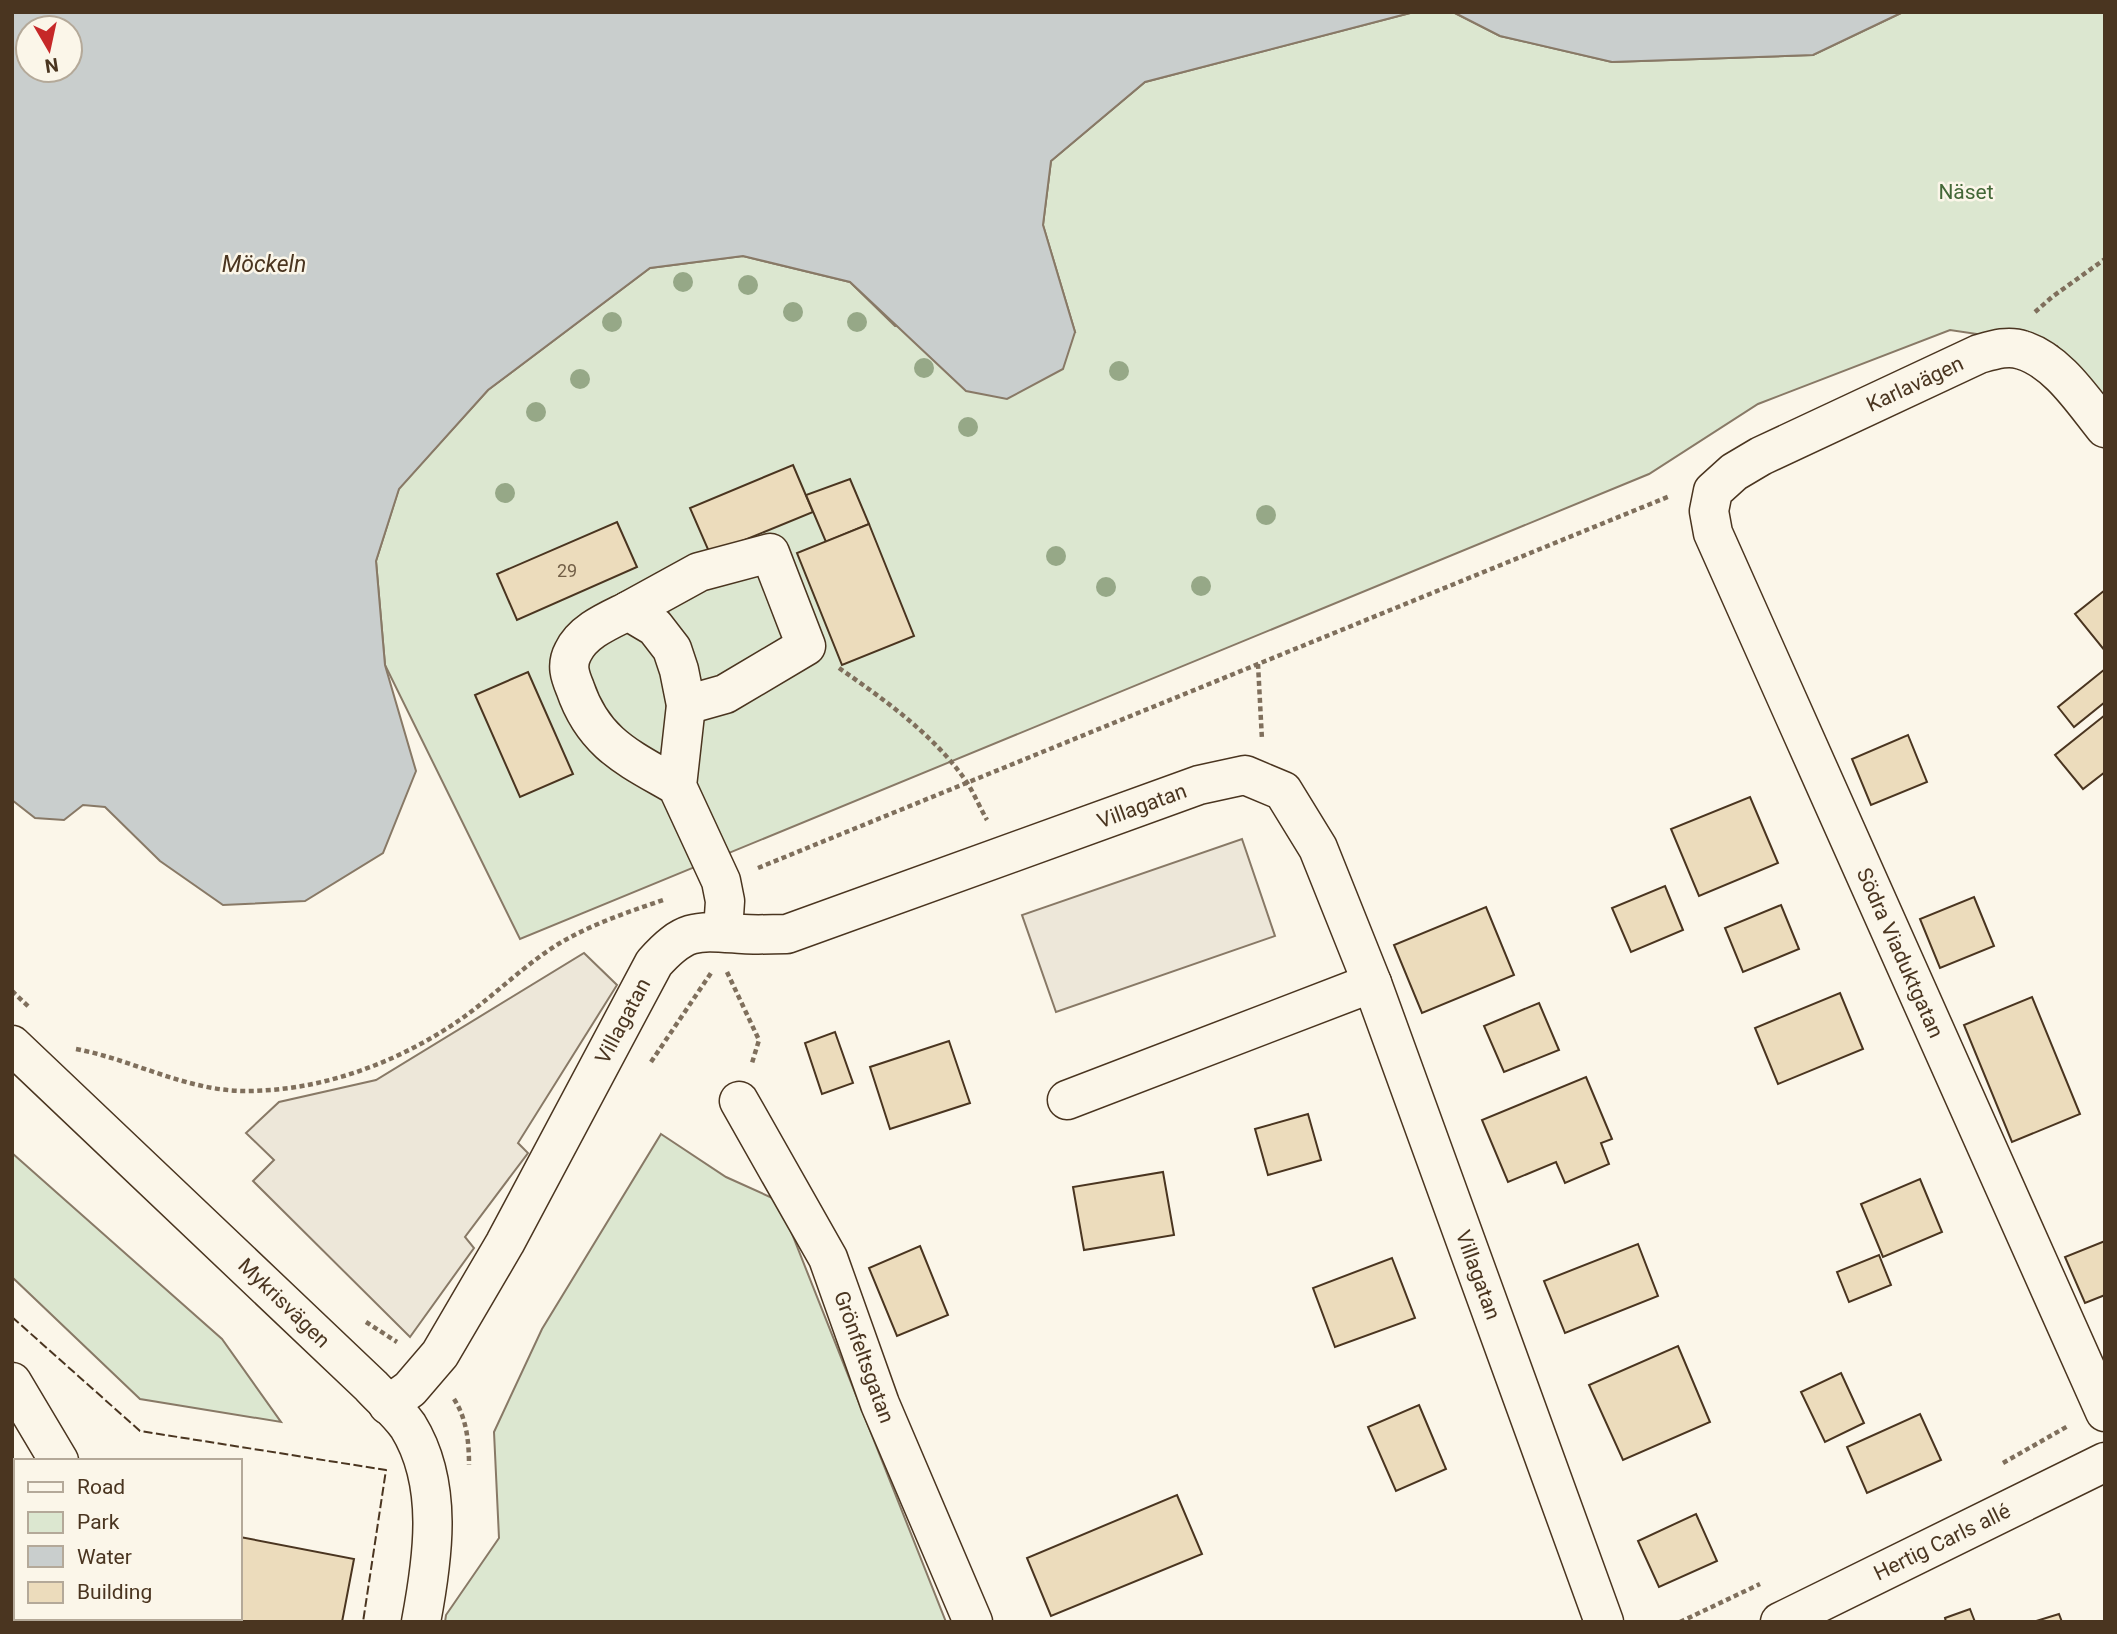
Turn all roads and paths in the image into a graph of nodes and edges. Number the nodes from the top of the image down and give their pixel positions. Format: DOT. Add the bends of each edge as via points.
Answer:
graph roads {
  1 [pos="2105,259"];
  2 [pos="2030,317"];
  3 [pos="2105,428"];
  4 [pos="1713,491"];
  5 [pos="1672,495"];
  6 [pos="628,611"];
  7 [pos="806,646"];
  8 [pos="1258,664"];
  9 [pos="686,705"];
  10 [pos="967,782"];
  11 [pos="1264,783"];
  12 [pos="677,786"];
  13 [pos="1004,855"];
  14 [pos="721,881"];
  15 [pos="723,948"];
  16 [pos="1372,983"];
  17 [pos="12,1045"];
  18 [pos="72,1048"];
  19 [pos="1067,1100"];
  20 [pos="739,1101"];
  21 [pos="12,1382"];
  22 [pos="388,1405"];
  23 [pos="2103,1409"];
  24 [pos="58,1459"];
  25 [pos="2105,1462"];
  26 [pos="2001,1465"];
  27 [pos="1763,1582"];
  28 [pos="421,1622"];
  29 [pos="973,1622"];
  30 [pos="1604,1622"];
  31 [pos="1680,1622"];
  32 [pos="1780,1622"];
  1 -- 2 [label="path"];
  3 -- 4 [label="street, Karlavägen" via="2045,362 2022,349 2000,348 1761,456"];
  4 -- 23 [label="street, Södra Viaduktgatan" via="1709,511 1713,533"];
  5 -- 8 [label="path"];
  6 -- 7 [label="street" via="699,572 770,553"];
  6 -- 9 [label="street" via="655,627 672,649"];
  6 -- 12 [label="street" via="593,629 573,652 568,670 591,725 627,757"];
  7 -- 9 [label="street" via="725,694"];
  7 -- 10 [label="path" via="897,710 941,750"];
  8 -- 10 [label="path"];
  8 -- 11 [label="path"];
  9 -- 12 [label="street"];
  10 -- 13 [label="path"];
  10 -- 14 [label="path"];
  11 -- 13 [label="street, Villagatan" via="1245,775 1199,785"];
  11 -- 16 [label="street, Villagatan" via="1283,791 1318,848"];
  12 -- 14 [label="street"];
  13 -- 15 [label="street, Villagatan" via="788,934 744,934"];
  14 -- 15 [label="street"];
  14 -- 18 [label="path" via="623,914 562,942 442,1032 391,1059 310,1084 246,1091 214,1089"];
  15 -- 20 [label="path" via="759,1040"];
  15 -- 22 [label="street, Villagatan" via="689,934 671,944 654,963 505,1243 440,1354 410,1389"];
  16 -- 19 [label="street"];
  16 -- 30 [label="street, Villagatan"];
  17 -- 22 [label="street, Mykrisvägen"];
  20 -- 29 [label="street, Grönfeltsgatan" via="828,1258 880,1404"];
  21 -- 24 [label="street"];
  22 -- 28 [label="street, Mykrisvägen" via="407,1426 428,1472 434,1524"];
  23 -- 26 [label="path"];
  25 -- 32 [label="street, Hertig Carls allé"];
  27 -- 31 [label="path"];
}
